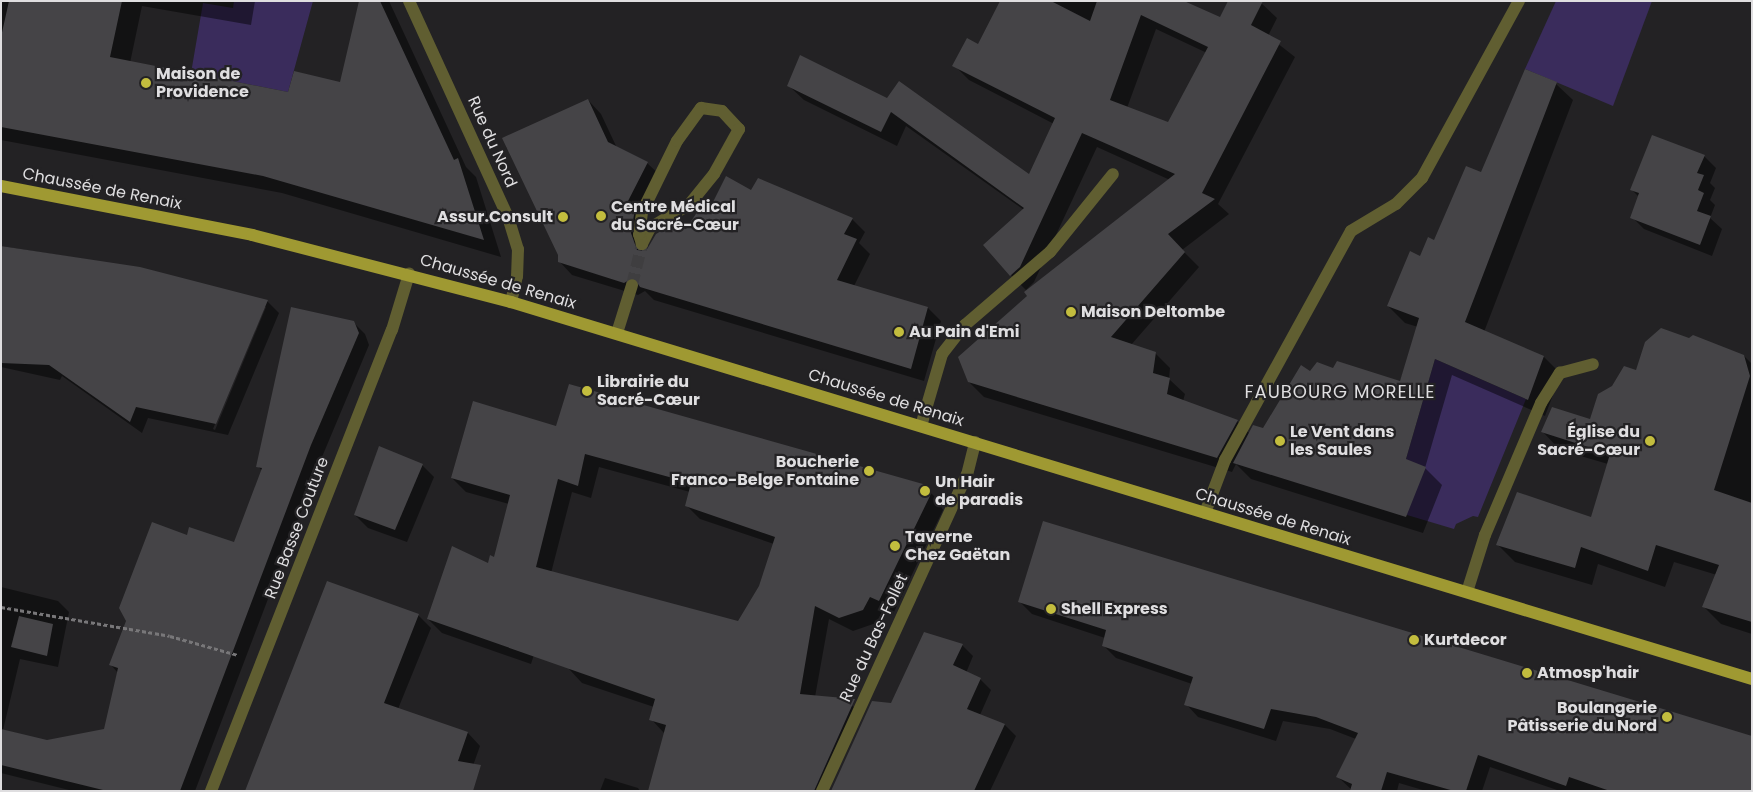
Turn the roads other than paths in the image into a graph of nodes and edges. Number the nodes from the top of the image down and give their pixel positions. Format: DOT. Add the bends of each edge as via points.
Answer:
graph roads {
  1 [pos="409,1"];
  2 [pos="1519,1"];
  3 [pos="1113,174"];
  4 [pos="1,186"];
  5 [pos="642,244"];
  6 [pos="409,274"];
  7 [pos="632,285"];
  8 [pos="511,302"];
  9 [pos="617,333"];
  10 [pos="1593,364"];
  11 [pos="920,426"];
  12 [pos="974,442"];
  13 [pos="1205,513"];
  14 [pos="1467,592"];
  15 [pos="1752,679"];
  16 [pos="211,791"];
  17 [pos="822,791"];
  1 -- 8 [label="street, Rue du Nord" via="508,217 518,249 517,276"];
  2 -- 13 [label="street" via="1422,178 1396,204 1351,231 1225,460"];
  3 -- 11 [label="street" via="1050,252 965,325 942,354"];
  4 -- 6 [label="main road, Chaussée de Renaix" via="252,236"];
  5 -- 5 [label="street" via="642,212 677,141 701,108 722,111 739,129 714,174 690,204 650,228"];
  6 -- 8 [label="main road, Chaussée de Renaix"];
  6 -- 16 [label="street, Rue Basse Couture" via="392,330"];
  7 -- 9 [label="street"];
  8 -- 9 [label="main road, Chaussée de Renaix"];
  9 -- 11 [label="main road, Chaussée de Renaix"];
  10 -- 14 [label="street" via="1560,373 1541,402 1485,535"];
  11 -- 12 [label="main road, Chaussée de Renaix"];
  12 -- 13 [label="main road, Chaussée de Renaix"];
  12 -- 17 [label="street, Rue du Bas-Follet" via="967,475"];
  13 -- 14 [label="main road, Chaussée de Renaix"];
  14 -- 15 [label="main road, Chaussée de Renaix"];
}
